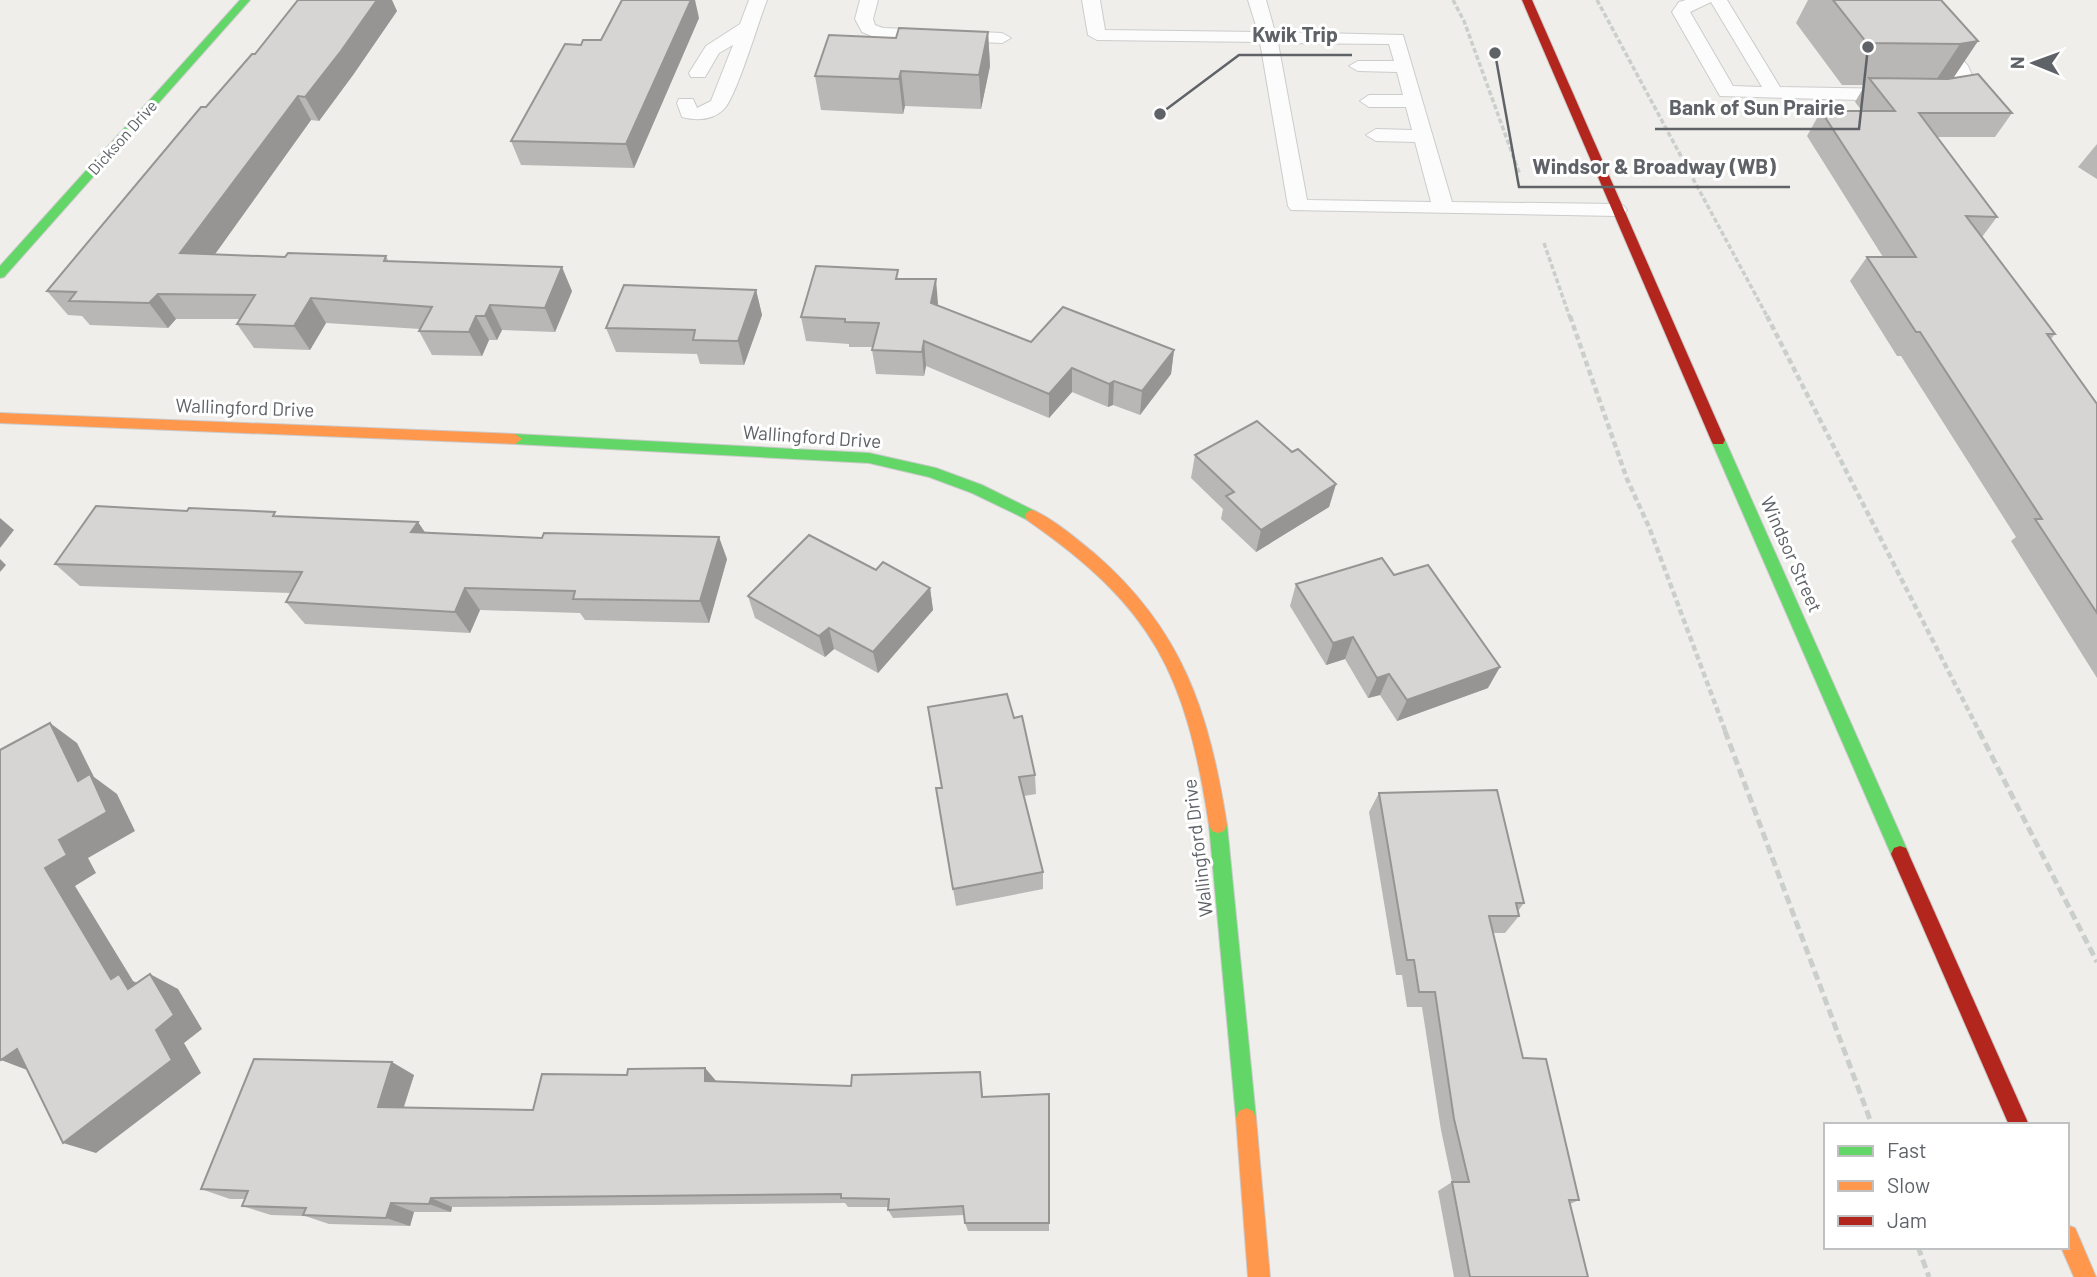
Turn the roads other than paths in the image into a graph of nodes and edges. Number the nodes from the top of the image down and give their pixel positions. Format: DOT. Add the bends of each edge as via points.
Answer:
graph roads {
  1 [pos="245,0"];
  2 [pos="758,0"];
  3 [pos="869,0"];
  4 [pos="1091,0"];
  5 [pos="1257,0"];
  6 [pos="1527,0"];
  7 [pos="1704,0"];
  8 [pos="1718,0"];
  9 [pos="1904,0"];
  10 [pos="748,27"];
  11 [pos="1268,37"];
  12 [pos="1002,38"];
  13 [pos="1272,64"];
  14 [pos="1298,64"];
  15 [pos="1358,66"];
  16 [pos="1404,67"];
  17 [pos="698,73"];
  18 [pos="1774,92"];
  19 [pos="1279,101"];
  20 [pos="1304,101"];
  21 [pos="1369,101"];
  22 [pos="1414,102"];
  23 [pos="686,103"];
  24 [pos="1285,134"];
  25 [pos="1310,134"];
  26 [pos="1376,135"];
  27 [pos="1424,136"];
  28 [pos="1443,208"];
  29 [pos="1617,210"];
  30 [pos="0,274"];
  31 [pos="0,418"];
  32 [pos="2018,1123"];
  33 [pos="2069,1241"];
  34 [pos="1259,1277"];
  35 [pos="2085,1277"];
  1 -- 30 [label="street, Dickson Drive"];
  2 -- 10 [label="lane"];
  3 -- 12 [label="lane" via="864,19 868,28 880,33"];
  4 -- 11 [label="lane" via="1097,35"];
  5 -- 11 [label="lane"];
  6 -- 29 [label="street, Windsor Street"];
  7 -- 18 [label="lane" via="1681,12 1727,92"];
  8 -- 18 [label="lane"];
  9 -- 18 [label="lane" via="1961,70 1966,82 1963,87 1932,95"];
  10 -- 17 [label="lane" via="712,50"];
  10 -- 23 [label="lane" via="720,103 700,115 689,113"];
  11 -- 13 [label="lane"];
  11 -- 16 [label="lane" via="1397,39"];
  13 -- 14 [label="lane"];
  13 -- 19 [label="lane"];
  15 -- 16 [label="lane"];
  16 -- 22 [label="lane"];
  19 -- 20 [label="lane"];
  19 -- 24 [label="lane"];
  21 -- 22 [label="lane"];
  22 -- 27 [label="lane"];
  24 -- 25 [label="lane"];
  24 -- 28 [label="lane" via="1298,206"];
  26 -- 27 [label="lane"];
  27 -- 28 [label="lane"];
  28 -- 29 [label="lane"];
  29 -- 32 [label="street, Windsor Street"];
  31 -- 34 [label="street, Wallingford Drive" via="869,458 931,472 1001,499 1082,548 1135,598 1170,647 1200,724 1216,802"];
  33 -- 35 [label="street"];
}
